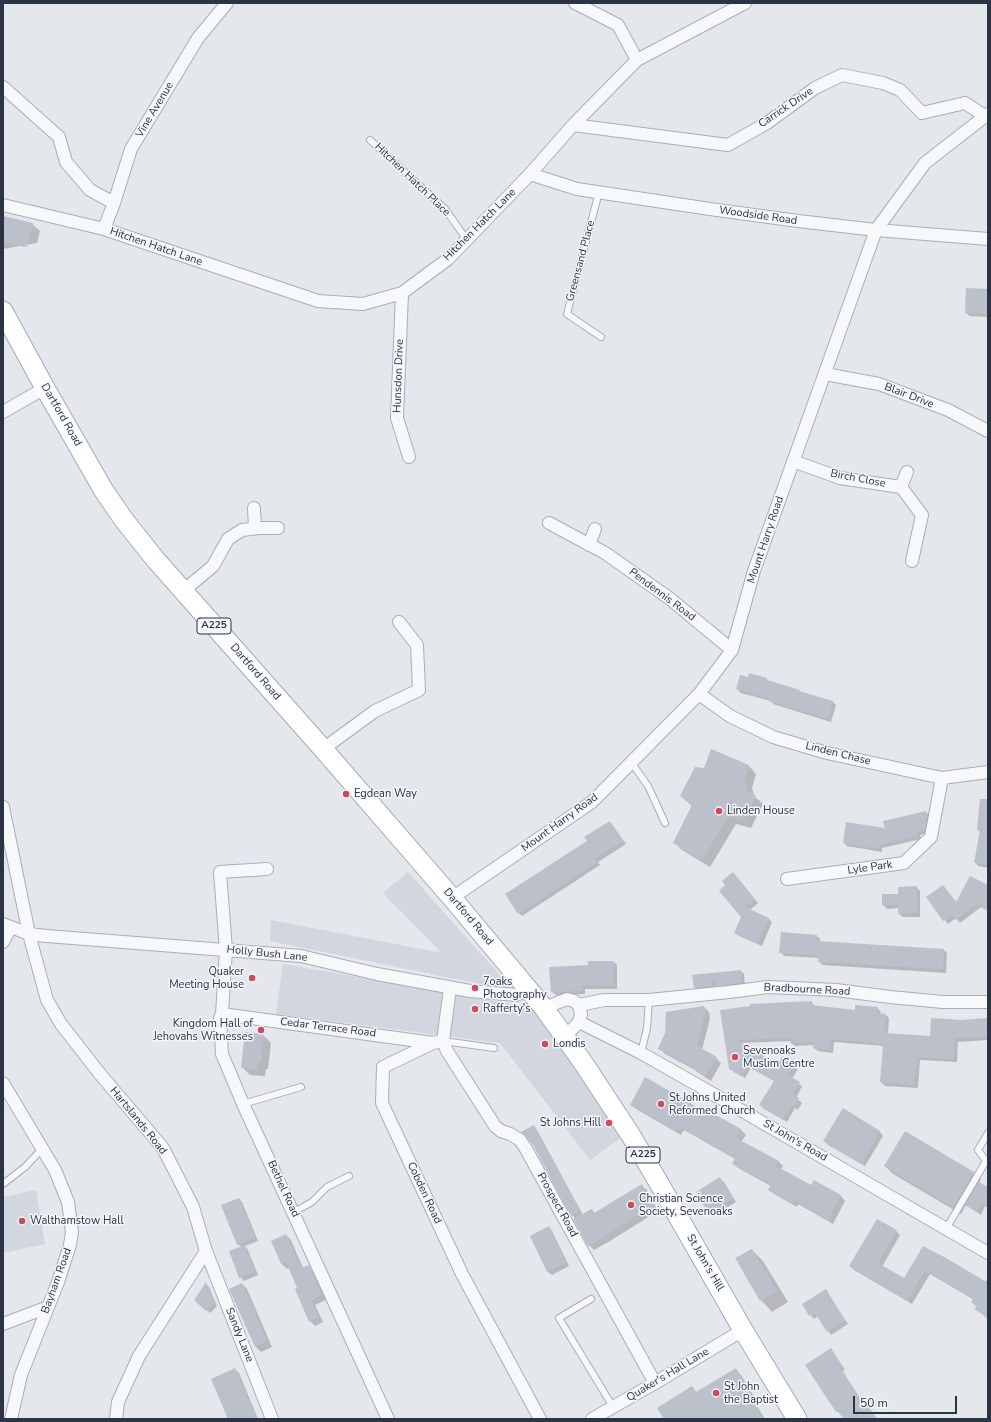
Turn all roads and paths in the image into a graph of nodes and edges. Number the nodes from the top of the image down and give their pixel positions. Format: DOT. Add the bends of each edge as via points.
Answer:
graph roads {
  1 [pos="227,3"];
  2 [pos="575,3"];
  3 [pos="745,3"];
  4 [pos="637,60"];
  5 [pos="3,87"];
  6 [pos="987,115"];
  7 [pos="573,125"];
  8 [pos="370,140"];
  9 [pos="530,174"];
  10 [pos="599,192"];
  11 [pos="114,203"];
  12 [pos="3,205"];
  13 [pos="104,229"];
  14 [pos="876,230"];
  15 [pos="988,239"];
  16 [pos="467,240"];
  17 [pos="402,293"];
  18 [pos="3,310"];
  19 [pos="601,337"];
  20 [pos="825,374"];
  21 [pos="45,388"];
  22 [pos="3,412"];
  23 [pos="988,431"];
  24 [pos="409,457"];
  25 [pos="793,461"];
  26 [pos="907,472"];
  27 [pos="901,487"];
  28 [pos="254,508"];
  29 [pos="549,523"];
  30 [pos="255,528"];
  31 [pos="278,528"];
  32 [pos="595,529"];
  33 [pos="590,545"];
  34 [pos="912,561"];
  35 [pos="183,590"];
  36 [pos="400,622"];
  37 [pos="732,650"];
  38 [pos="699,694"];
  39 [pos="323,749"];
  40 [pos="631,762"];
  41 [pos="988,772"];
  42 [pos="942,778"];
  43 [pos="3,807"];
  44 [pos="666,823"];
  45 [pos="267,868"];
  46 [pos="787,879"];
  47 [pos="452,898"];
  48 [pos="7,926"];
  49 [pos="29,934"];
  50 [pos="3,942"];
  51 [pos="226,950"];
  52 [pos="450,988"];
  53 [pos="528,990"];
  54 [pos="649,1000"];
  55 [pos="988,1002"];
  56 [pos="579,1005"];
  57 [pos="544,1008"];
  58 [pos="222,1014"];
  59 [pos="579,1022"];
  60 [pos="564,1038"];
  61 [pos="438,1042"];
  62 [pos="494,1048"];
  63 [pos="641,1053"];
  64 [pos="3,1083"];
  65 [pos="301,1087"];
  66 [pos="243,1104"];
  67 [pos="988,1133"];
  68 [pos="42,1149"];
  69 [pos="349,1176"];
  70 [pos="3,1184"];
  71 [pos="294,1212"];
  72 [pos="946,1229"];
  73 [pos="206,1251"];
  74 [pos="988,1253"];
  75 [pos="591,1299"];
  76 [pos="48,1307"];
  77 [pos="3,1324"];
  78 [pos="743,1330"];
  79 [pos="655,1383"];
  80 [pos="613,1407"];
  81 [pos="11,1419"];
  82 [pos="116,1419"];
  83 [pos="272,1419"];
  84 [pos="388,1419"];
  85 [pos="540,1419"];
  86 [pos="592,1419"];
  87 [pos="797,1419"];
  1 -- 11 [label="street, Vine Avenue" via="198,38 131,149"];
  2 -- 4 [label="street" via="618,25"];
  3 -- 4 [label="street, Hitchen Hatch Lane"];
  4 -- 7 [label="street, Hitchen Hatch Lane"];
  5 -- 11 [label="street" via="58,137 66,162 90,190"];
  6 -- 7 [label="street, Carrick Drive" via="966,103 922,113 900,90 883,83 842,75 815,88 767,123 728,145"];
  6 -- 14 [label="street, Mount Harry Road" via="925,163"];
  7 -- 9 [label="street, Hitchen Hatch Lane"];
  8 -- 16 [label="lane, Hitchen Hatch Place" via="445,209"];
  9 -- 10 [label="street, Woodside Road" via="577,189"];
  9 -- 16 [label="street, Hitchen Hatch Lane"];
  10 -- 14 [label="street, Woodside Road"];
  10 -- 19 [label="lane, Greensand Place" via="567,314"];
  11 -- 13 [label="street, Vine Avenue"];
  12 -- 13 [label="street, Hitchen Hatch Lane"];
  13 -- 17 [label="street, Hitchen Hatch Lane" via="318,301 363,304"];
  14 -- 15 [label="street, Woodside Road"];
  14 -- 20 [label="street, Mount Harry Road"];
  16 -- 17 [label="street, Hitchen Hatch Lane" via="448,259"];
  17 -- 24 [label="street, Hunsdon Drive" via="397,418"];
  18 -- 21 [label="main road, Dartford Road / A225"];
  20 -- 23 [label="street, Blair Drive" via="879,384 948,410"];
  20 -- 25 [label="street, Mount Harry Road"];
  21 -- 22 [label="street"];
  21 -- 35 [label="main road, Dartford Road / A225" via="104,491 155,559"];
  25 -- 27 [label="street, Birch Close" via="840,478"];
  25 -- 37 [label="street, Mount Harry Road" via="754,571"];
  26 -- 27 [label="street, Birch Close"];
  27 -- 34 [label="street, Birch Close" via="922,515"];
  28 -- 30 [label="street"];
  29 -- 33 [label="street, Pendennis Road"];
  30 -- 31 [label="street"];
  30 -- 35 [label="street" via="242,530 228,539 213,566"];
  32 -- 33 [label="street"];
  33 -- 37 [label="street, Pendennis Road" via="669,598"];
  35 -- 39 [label="main road, Dartford Road / A225"];
  36 -- 39 [label="street" via="417,645 419,690 375,711"];
  37 -- 38 [label="street, Mount Harry Road"];
  38 -- 40 [label="street, Mount Harry Road"];
  38 -- 42 [label="street, Linden Chase" via="730,716 773,736 828,753"];
  39 -- 47 [label="main road, Dartford Road / A225"];
  40 -- 44 [label="lane" via="648,786"];
  40 -- 47 [label="street, Mount Harry Road" via="592,802"];
  41 -- 42 [label="street, Linden Chase"];
  42 -- 46 [label="street, Lyle Park" via="931,837 904,863"];
  43 -- 49 [label="street, Hartslands Road"];
  45 -- 51 [label="street, Bethel Road" via="220,872"];
  47 -- 53 [label="main road, Dartford Road / A225"];
  48 -- 49 [label="street, Holly Bush Lane"];
  48 -- 50 [label="street"];
  49 -- 51 [label="street, Holly Bush Lane"];
  49 -- 73 [label="street, Hartslands Road" via="47,1000 61,1024 100,1074 163,1148 193,1207"];
  51 -- 52 [label="street, Holly Bush Lane" via="301,956"];
  51 -- 58 [label="street, Bethel Road"];
  52 -- 53 [label="street, Holly Bush Lane" via="516,995"];
  52 -- 61 [label="street"];
  53 -- 57 [label="main road, St John's Hill / A225"];
  54 -- 55 [label="street, Bradbourne Road" via="768,986 836,990 943,1002"];
  54 -- 56 [label="street, Bradbourne Road" via="604,1000"];
  54 -- 63 [label="lane" via="648,1028"];
  56 -- 57 [label="street" via="567,999"];
  56 -- 59 [label="street"];
  57 -- 60 [label="main road, St John's Hill / A225"];
  58 -- 61 [label="street, Cedar Terrace Road"];
  58 -- 66 [label="street, Bethel Road" via="222,1054"];
  59 -- 60 [label="street"];
  59 -- 63 [label="street, St John's Road"];
  60 -- 78 [label="main road, St John's Hill / A225" via="630,1134"];
  61 -- 62 [label="lane"];
  61 -- 79 [label="street, Prospect Road" via="447,1051 495,1126 520,1140 526,1149"];
  61 -- 85 [label="street, Cobden Road" via="383,1067 382,1103 462,1274"];
  63 -- 72 [label="street, St John's Road"];
  64 -- 68 [label="street, Bayham Road"];
  65 -- 66 [label="lane"];
  66 -- 71 [label="street, Bethel Road"];
  67 -- 72 [label="lane" via="978,1150 986,1161"];
  68 -- 70 [label="lane" via="25,1167"];
  68 -- 76 [label="street, Bayham Road" via="55,1170 68,1202 72,1232 66,1259"];
  69 -- 71 [label="lane" via="327,1187 312,1202"];
  71 -- 84 [label="street, Bethel Road"];
  72 -- 74 [label="street, St John's Road"];
  73 -- 82 [label="street" via="139,1356 118,1402"];
  73 -- 83 [label="street, Sandy Lane"];
  75 -- 80 [label="lane" via="559,1318"];
  76 -- 77 [label="street"];
  76 -- 81 [label="street, Bayham Road" via="21,1376"];
  78 -- 79 [label="street, Quaker's Hall Lane"];
  78 -- 87 [label="main road, St John's Hill / A225"];
  79 -- 80 [label="street, Quaker's Hall Lane"];
  80 -- 86 [label="street, Quaker's Hall Lane"];
}
